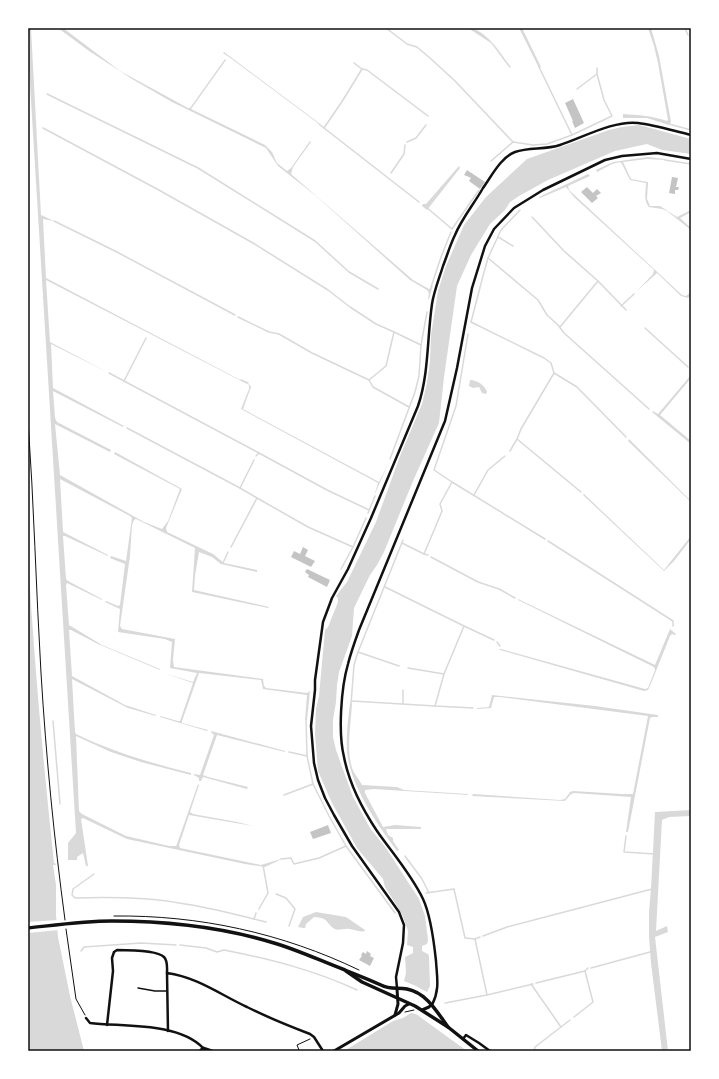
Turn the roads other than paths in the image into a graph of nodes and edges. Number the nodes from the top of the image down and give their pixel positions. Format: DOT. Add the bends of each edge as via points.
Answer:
graph roads {
  1 [pos="691,135"];
  2 [pos="691,159"];
  3 [pos="28,928"];
  4 [pos="345,970"];
  5 [pos="167,973"];
  6 [pos="138,988"];
  7 [pos="397,989"];
  8 [pos="168,991"];
  9 [pos="398,998"];
  10 [pos="411,1004"];
  11 [pos="431,1005"];
  12 [pos="422,1010"];
  13 [pos="395,1015"];
  14 [pos="86,1018"];
  15 [pos="107,1025"];
  16 [pos="448,1027"];
  17 [pos="168,1031"];
  18 [pos="463,1039"];
  19 [pos="203,1048"];
  20 [pos="200,1051"];
  21 [pos="212,1051"];
  22 [pos="323,1051"];
  23 [pos="334,1051"];
  24 [pos="478,1051"];
  25 [pos="490,1051"];
  1 -- 7 [label="street" via="636,123 616,125 549,148 514,152 493,172 464,218 436,285 422,394 371,518 323,622 311,718 314,764 325,798 348,840 399,912 404,925 396,977"];
  2 -- 11 [label="street" via="657,153 606,160 543,190 514,208 494,229 485,246 472,288 445,421 347,664 341,731 344,757 350,779 363,807 377,831 405,868 424,900 429,914 437,980 437,994"];
  3 -- 4 [label="main road" via="111,921 188,925 273,943"];
  4 -- 7 [label="main road" via="385,988"];
  4 -- 9 [label="main road" via="358,980"];
  5 -- 8 [label="street"];
  5 -- 15 [label="street" via="167,962 161,955 117,950 114,952"];
  5 -- 22 [label="street" via="210,987 246,1007 314,1036"];
  6 -- 8 [label="street"];
  7 -- 9 [label="street"];
  7 -- 11 [label="main road" via="420,994 429,1000"];
  8 -- 17 [label="street"];
  9 -- 10 [label="main road"];
  9 -- 13 [label="street"];
  10 -- 12 [label="main road"];
  10 -- 13 [label="street"];
  11 -- 12 [label="street"];
  11 -- 16 [label="main road"];
  12 -- 16 [label="main road"];
  13 -- 23 [label="street"];
  14 -- 15 [label="street" via="90,1024"];
  15 -- 17 [label="street"];
  16 -- 18 [label="main road"];
  17 -- 19 [label="street" via="187,1037"];
  18 -- 24 [label="main road"];
  18 -- 25 [label="street" via="466,1035"];
  19 -- 20 [label="street"];
  19 -- 21 [label="street"];
}
